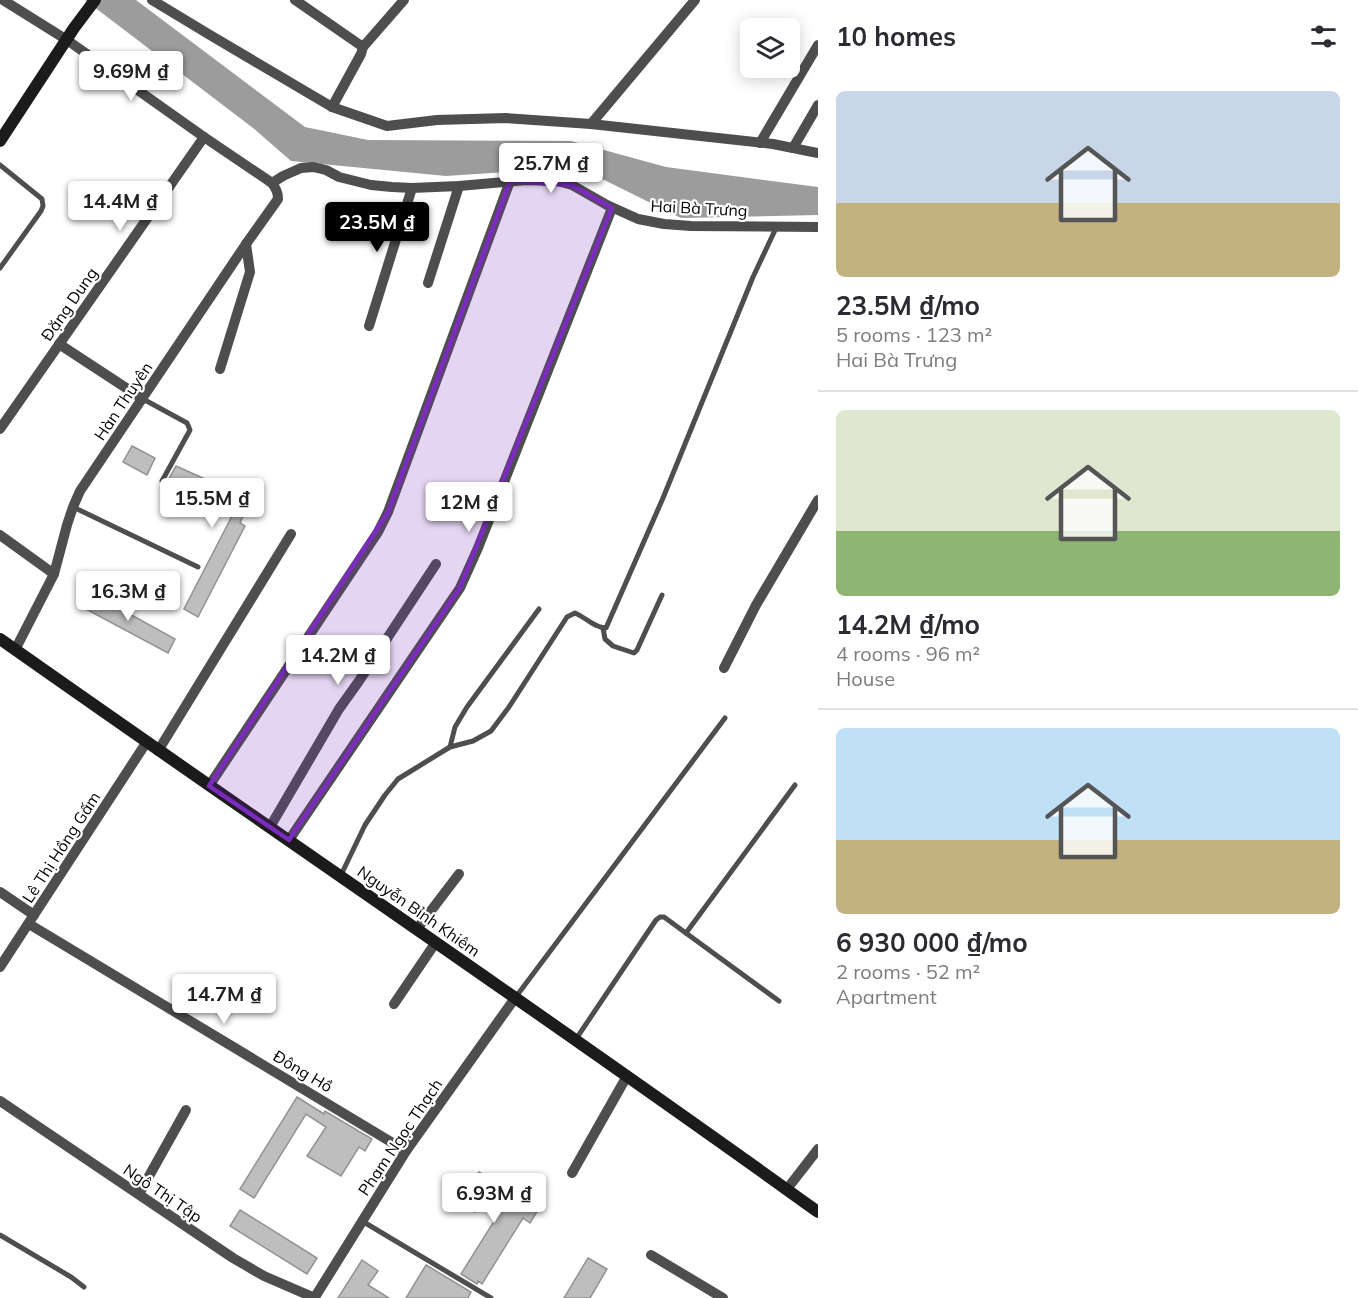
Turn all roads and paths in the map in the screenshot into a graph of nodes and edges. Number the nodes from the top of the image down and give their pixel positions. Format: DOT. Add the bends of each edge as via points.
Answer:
graph roads {
  1 [pos="3,0"];
  2 [pos="95,0"];
  3 [pos="152,0"];
  4 [pos="295,0"];
  5 [pos="404,0"];
  6 [pos="694,0"];
  7 [pos="67,40"];
  8 [pos="818,45"];
  9 [pos="363,47"];
  10 [pos="818,105"];
  11 [pos="332,107"];
  12 [pos="591,124"];
  13 [pos="204,137"];
  14 [pos="0,141"];
  15 [pos="760,143"];
  16 [pos="793,148"];
  17 [pos="818,153"];
  18 [pos="0,165"];
  19 [pos="510,181"];
  20 [pos="272,183"];
  21 [pos="459,186"];
  22 [pos="412,188"];
  23 [pos="612,208"];
  24 [pos="777,226"];
  25 [pos="818,227"];
  26 [pos="246,244"];
  27 [pos="0,268"];
  28 [pos="428,283"];
  29 [pos="369,326"];
  30 [pos="59,344"];
  31 [pos="220,369"];
  32 [pos="143,399"];
  33 [pos="0,429"];
  34 [pos="162,481"];
  35 [pos="818,500"];
  36 [pos="73,507"];
  37 [pos="291,534"];
  38 [pos="0,535"];
  39 [pos="436,564"];
  40 [pos="198,567"];
  41 [pos="54,574"];
  42 [pos="662,595"];
  43 [pos="539,609"];
  44 [pos="603,628"];
  45 [pos="0,639"];
  46 [pos="15,650"];
  47 [pos="724,668"];
  48 [pos="725,718"];
  49 [pos="146,743"];
  50 [pos="450,747"];
  51 [pos="158,751"];
  52 [pos="795,785"];
  53 [pos="209,786"];
  54 [pos="270,827"];
  55 [pos="289,840"];
  56 [pos="459,874"];
  57 [pos="341,876"];
  58 [pos="0,892"];
  59 [pos="32,919"];
  60 [pos="417,929"];
  61 [pos="686,933"];
  62 [pos="436,942"];
  63 [pos="0,967"];
  64 [pos="515,998"];
  65 [pos="779,1001"];
  66 [pos="394,1004"];
  67 [pos="575,1040"];
  68 [pos="627,1077"];
  69 [pos="0,1101"];
  70 [pos="186,1110"];
  71 [pos="818,1149"];
  72 [pos="406,1151"];
  73 [pos="572,1173"];
  74 [pos="787,1189"];
  75 [pos="139,1194"];
  76 [pos="818,1212"];
  77 [pos="362,1221"];
  78 [pos="0,1235"];
  79 [pos="651,1255"];
  80 [pos="84,1287"];
  81 [pos="315,1298"];
  82 [pos="491,1298"];
  83 [pos="723,1298"];
  1 -- 7 [label="street"];
  2 -- 7 [label="main road"];
  3 -- 11 [label="street"];
  4 -- 9 [label="street"];
  5 -- 9 [label="street"];
  6 -- 12 [label="street"];
  7 -- 13 [label="street"];
  7 -- 14 [label="main road"];
  8 -- 15 [label="street"];
  9 -- 11 [label="street"];
  10 -- 16 [label="street"];
  11 -- 12 [label="street" via="387,126 506,118"];
  12 -- 15 [label="street"];
  13 -- 20 [label="street"];
  13 -- 30 [label="street, Đặng Dung"];
  15 -- 16 [label="street"];
  16 -- 17 [label="street"];
  18 -- 27 [label="lane" via="42,199 43,206"];
  19 -- 21 [label="street, Hai Bà Trưng"];
  19 -- 23 [label="street, Hai Bà Trưng" via="558,181"];
  19 -- 53 [label="street" via="388,512"];
  20 -- 22 [label="street, Hai Bà Trưng" via="301,168 313,167 371,185"];
  20 -- 26 [label="street, Hàn Thuyên" via="278,190 278,199"];
  21 -- 22 [label="street, Hai Bà Trưng"];
  21 -- 28 [label="street"];
  22 -- 29 [label="street"];
  23 -- 24 [label="street, Hai Bà Trưng" via="664,224"];
  23 -- 55 [label="street" via="460,588"];
  24 -- 25 [label="street, Hai Bà Trưng"];
  24 -- 44 [label="lane" via="663,498"];
  26 -- 31 [label="street" via="249,278"];
  26 -- 32 [label="street, Hàn Thuyên"];
  30 -- 32 [label="street"];
  30 -- 33 [label="street, Đặng Dung"];
  32 -- 34 [label="lane" via="187,423 189,430"];
  32 -- 36 [label="street, Hàn Thuyên"];
  35 -- 47 [label="street"];
  36 -- 40 [label="lane"];
  36 -- 41 [label="street, Hàn Thuyên"];
  37 -- 51 [label="street"];
  38 -- 41 [label="street"];
  39 -- 54 [label="street" via="339,709"];
  41 -- 46 [label="street, Hàn Thuyên"];
  42 -- 44 [label="lane" via="634,654 613,646 605,639"];
  43 -- 50 [label="lane" via="467,707 455,726"];
  44 -- 50 [label="lane" via="575,613 567,617 491,731"];
  45 -- 46 [label="main road, Nguyễn Bỉnh Khiêm"];
  46 -- 49 [label="main road, Nguyễn Bỉnh Khiêm"];
  48 -- 64 [label="lane"];
  49 -- 51 [label="main road, Nguyễn Bỉnh Khiêm"];
  49 -- 59 [label="street, Lê Thị Hồng Gấm"];
  50 -- 57 [label="lane" via="398,779 365,825"];
  51 -- 53 [label="main road, Nguyễn Bỉnh Khiêm"];
  52 -- 61 [label="lane"];
  53 -- 54 [label="main road, Nguyễn Bỉnh Khiêm"];
  54 -- 55 [label="main road, Nguyễn Bỉnh Khiêm"];
  55 -- 57 [label="main road, Nguyễn Bỉnh Khiêm"];
  56 -- 60 [label="street"];
  57 -- 60 [label="main road, Nguyễn Bỉnh Khiêm"];
  58 -- 59 [label="street, Đông Hồ"];
  59 -- 63 [label="street, Lê Thị Hồng Gấm"];
  59 -- 72 [label="street, Đông Hồ"];
  60 -- 62 [label="main road, Nguyễn Bỉnh Khiêm"];
  61 -- 65 [label="lane"];
  61 -- 67 [label="lane" via="664,917 656,920"];
  62 -- 64 [label="main road, Nguyễn Bỉnh Khiêm"];
  62 -- 66 [label="street"];
  64 -- 67 [label="main road, Nguyễn Bỉnh Khiêm"];
  64 -- 72 [label="street, Phạm Ngọc Thạch"];
  67 -- 68 [label="main road, Nguyễn Bỉnh Khiêm"];
  68 -- 73 [label="street"];
  68 -- 74 [label="main road, Nguyễn Bỉnh Khiêm"];
  69 -- 75 [label="street, Ngô Thị Tập"];
  70 -- 75 [label="street"];
  71 -- 74 [label="street"];
  72 -- 77 [label="street, Phạm Ngọc Thạch"];
  74 -- 76 [label="main road, Nguyễn Bỉnh Khiêm"];
  75 -- 81 [label="street, Ngô Thị Tập" via="232,1258"];
  77 -- 81 [label="street, Phạm Ngọc Thạch"];
  77 -- 82 [label="lane"];
  78 -- 80 [label="lane"];
  79 -- 83 [label="street"];
}
